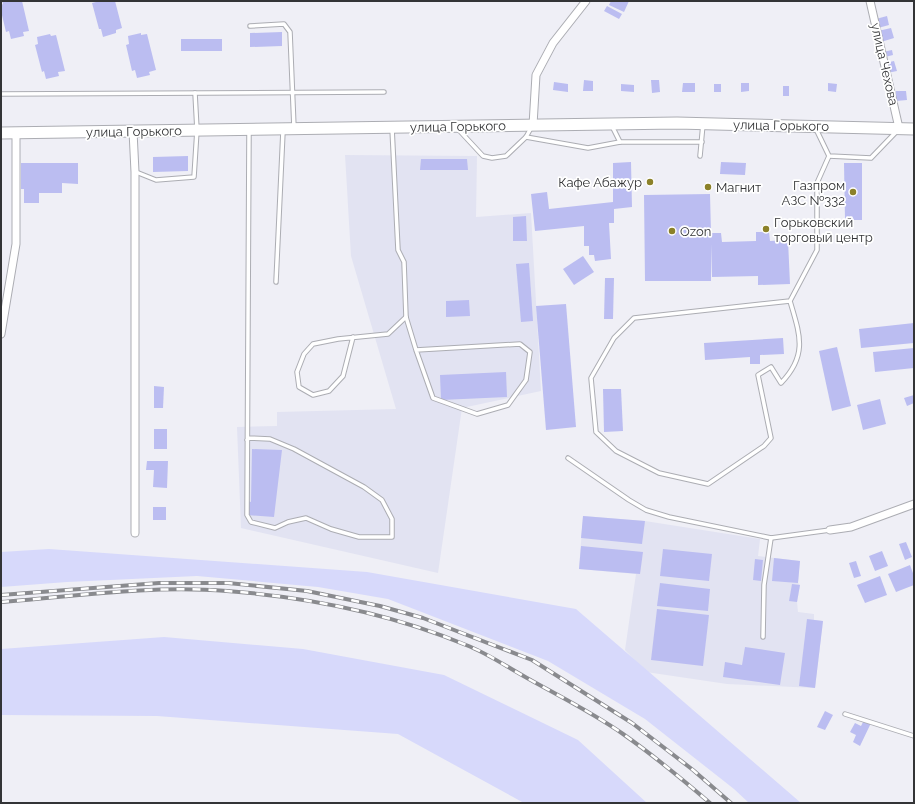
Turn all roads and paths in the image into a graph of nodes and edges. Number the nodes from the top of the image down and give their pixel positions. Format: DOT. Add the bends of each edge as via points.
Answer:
graph roads {
  1 [pos="586,1"];
  2 [pos="870,1"];
  3 [pos="250,26"];
  4 [pos="384,92"];
  5 [pos="195,93"];
  6 [pos="293,93"];
  7 [pos="1,94"];
  8 [pos="703,123"];
  9 [pos="610,124"];
  10 [pos="533,125"];
  11 [pos="455,126"];
  12 [pos="815,126"];
  13 [pos="392,127"];
  14 [pos="899,128"];
  15 [pos="249,129"];
  16 [pos="288,129"];
  17 [pos="914,129"];
  18 [pos="197,130"];
  19 [pos="133,131"];
  20 [pos="1,133"];
  21 [pos="16,133"];
  22 [pos="526,137"];
  23 [pos="620,142"];
  24 [pos="702,142"];
  25 [pos="700,156"];
  26 [pos="829,156"];
  27 [pos="135,172"];
  28 [pos="276,282"];
  29 [pos="790,301"];
  30 [pos="406,317"];
  31 [pos="2,321"];
  32 [pos="1,334"];
  33 [pos="354,337"];
  34 [pos="416,350"];
  35 [pos="247,440"];
  36 [pos="568,458"];
  37 [pos="914,504"];
  38 [pos="830,530"];
  39 [pos="135,533"];
  40 [pos="771,538"];
  41 [pos="763,637"];
  42 [pos="845,714"];
  43 [pos="914,736"];
  1 -- 10 [label="street" via="553,43 536,75"];
  2 -- 14 [label="street, улица Чехова"];
  3 -- 6 [label="lane" via="284,24 290,32"];
  4 -- 6 [label="lane"];
  5 -- 6 [label="lane"];
  5 -- 7 [label="lane"];
  5 -- 18 [label="lane"];
  6 -- 16 [label="lane"];
  8 -- 9 [label="main road, улица Горького"];
  8 -- 12 [label="main road, улица Горького"];
  8 -- 24 [label="lane"];
  9 -- 10 [label="main road, улица Горького"];
  9 -- 23 [label="lane"];
  10 -- 11 [label="main road, улица Горького"];
  10 -- 22 [label="lane"];
  11 -- 13 [label="main road, улица Горького"];
  11 -- 22 [label="lane" via="483,156 492,158 506,156"];
  12 -- 14 [label="main road, улица Горького"];
  12 -- 26 [label="lane"];
  13 -- 16 [label="main road, улица Горького"];
  13 -- 30 [label="lane" via="398,250 404,262"];
  14 -- 17 [label="main road, улица Горького"];
  14 -- 26 [label="lane" via="872,158"];
  15 -- 16 [label="main road, улица Горького"];
  15 -- 18 [label="main road, улица Горького"];
  15 -- 35 [label="lane"];
  16 -- 28 [label="lane"];
  18 -- 19 [label="main road, улица Горького"];
  18 -- 27 [label="lane" via="194,177 156,180"];
  19 -- 21 [label="main road, улица Горького"];
  19 -- 27 [label="street"];
  20 -- 21 [label="main road, улица Горького"];
  21 -- 31 [label="street" via="16,244"];
  22 -- 23 [label="lane" via="588,148"];
  23 -- 24 [label="lane"];
  24 -- 25 [label="lane"];
  26 -- 29 [label="lane" via="817,183 817,250"];
  27 -- 39 [label="street"];
  29 -- 29 [label="lane" via="799,332 799,355 790,374 781,383 771,367 758,375 771,438 764,446 708,484 659,473 616,451 596,432 591,378 614,338 634,318"];
  30 -- 33 [label="lane" via="388,334"];
  30 -- 34 [label="lane"];
  31 -- 32 [label="street"];
  33 -- 33 [label="lane" via="313,344 304,354 297,372 299,387 313,394 329,391 343,376"];
  34 -- 34 [label="lane" via="433,398 477,414 508,405 526,380 530,352 520,344"];
  35 -- 35 [label="lane" via="247,515 251,522 275,528 306,518 331,529 359,536 392,537 392,519 382,500 364,487 294,449 270,439"];
  36 -- 40 [label="lane" via="646,510"];
  37 -- 38 [label="street" via="851,527"];
  38 -- 40 [label="lane"];
  40 -- 41 [label="lane" via="764,585"];
  42 -- 43 [label="lane"];
}
